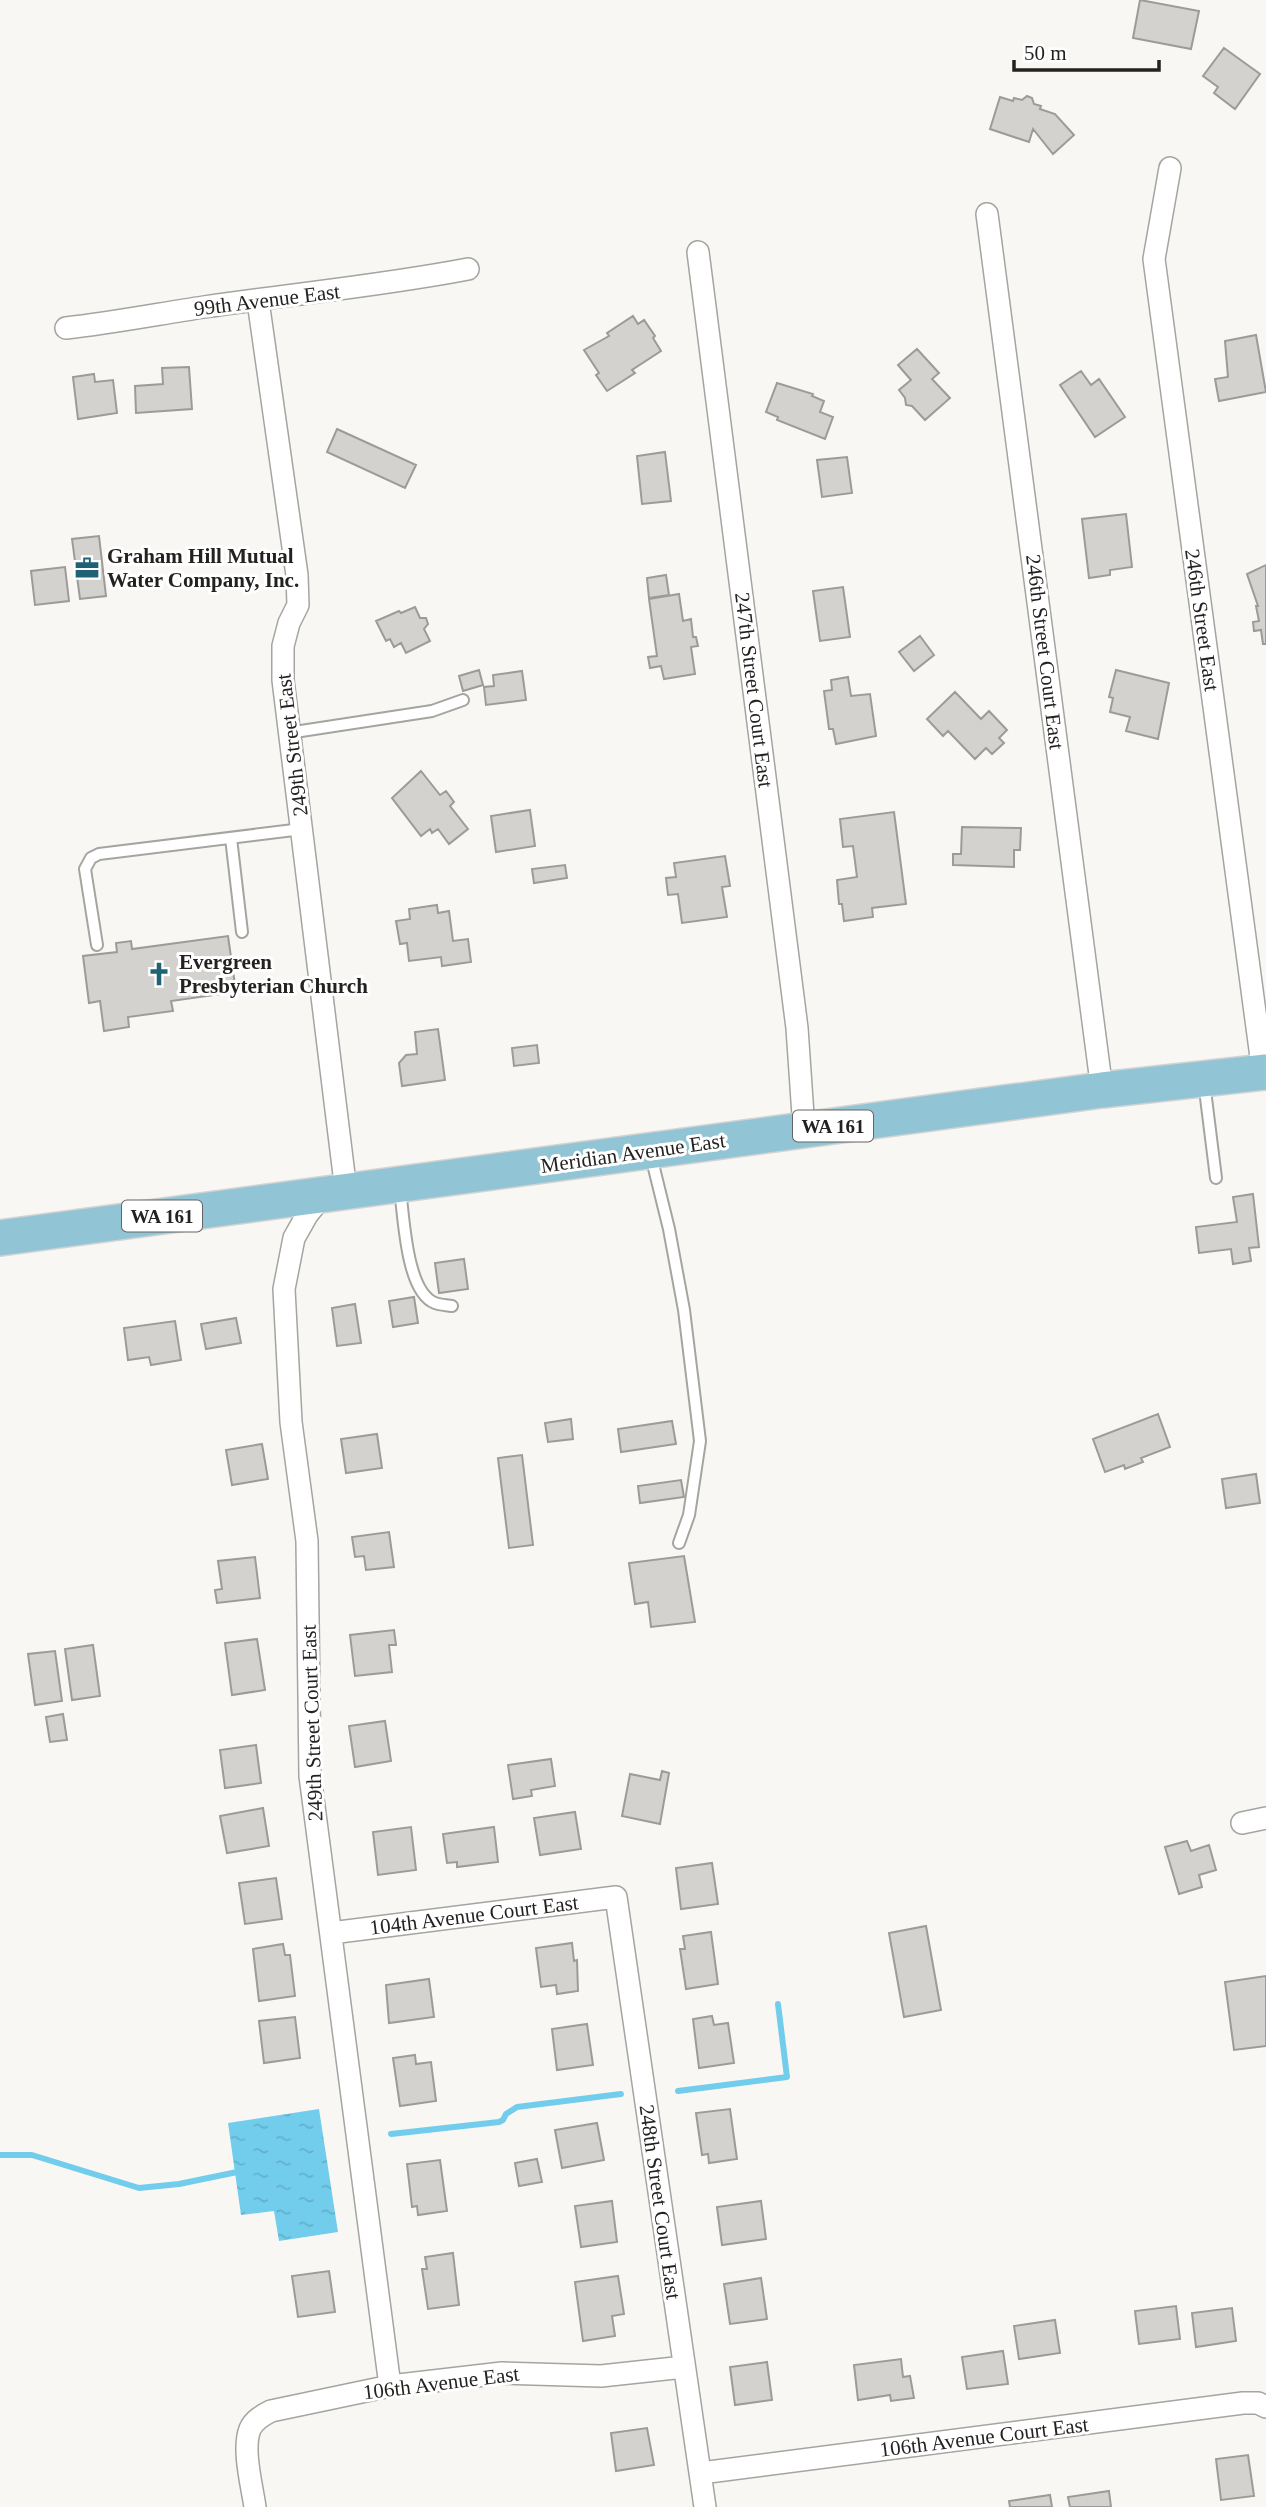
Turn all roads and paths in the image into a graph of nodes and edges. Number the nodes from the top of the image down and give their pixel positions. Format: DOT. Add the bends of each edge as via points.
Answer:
graph roads {
  1 [pos="1170,168"];
  2 [pos="987,214"];
  3 [pos="698,252"];
  4 [pos="468,269"];
  5 [pos="258,301"];
  6 [pos="66,328"];
  7 [pos="463,701"];
  8 [pos="288,733"];
  9 [pos="302,829"];
  10 [pos="231,838"];
  11 [pos="242,932"];
  12 [pos="97,945"];
  13 [pos="1264,1072"];
  14 [pos="1204,1079"];
  15 [pos="1102,1090"];
  16 [pos="804,1130"];
  17 [pos="649,1150"];
  18 [pos="1216,1178"];
  19 [pos="400,1184"];
  20 [pos="335,1192"];
  21 [pos="0,1238"];
  22 [pos="452,1306"];
  23 [pos="678,1543"];
  24 [pos="1266,1818"];
  25 [pos="1242,1823"];
  26 [pos="616,1897"];
  27 [pos="331,1933"];
  28 [pos="684,2367"];
  29 [pos="390,2386"];
  30 [pos="1266,2407"];
  31 [pos="701,2473"];
  32 [pos="255,2507"];
  33 [pos="705,2507"];
  1 -- 13 [label="street, 246th Street East" via="1154,260"];
  2 -- 15 [label="street, 246th Street Court East"];
  3 -- 16 [label="street, 247th Street Court East" via="797,1028"];
  4 -- 5 [label="street, 99th Avenue East"];
  5 -- 6 [label="street, 99th Avenue East"];
  5 -- 8 [label="street, 249th Street East" via="297,575 298,605 283,646"];
  7 -- 8 [label="lane" via="432,711"];
  8 -- 9 [label="street, 249th Street East"];
  9 -- 10 [label="lane"];
  9 -- 20 [label="street, 249th Street East"];
  10 -- 11 [label="lane"];
  10 -- 12 [label="lane" via="99,853 91,858 85,869"];
  13 -- 14 [label="main road, Meridian Avenue East / WA 161"];
  14 -- 15 [label="main road, Meridian Avenue East / WA 161"];
  14 -- 18 [label="lane"];
  15 -- 16 [label="main road, Meridian Avenue East / WA 161"];
  16 -- 17 [label="main road, Meridian Avenue East / WA 161"];
  17 -- 19 [label="main road, Meridian Avenue East / WA 161"];
  17 -- 23 [label="lane" via="681,1297 700,1441 689,1515"];
  19 -- 20 [label="main road, Meridian Avenue East / WA 161"];
  19 -- 22 [label="lane" via="408,1252 420,1291 433,1303"];
  20 -- 21 [label="main road, Meridian Avenue East / WA 161"];
  20 -- 27 [label="street, 249th Street Court East" via="313,1206 294,1238 285,1276 291,1422 307,1541 310,1776"];
  24 -- 25 [label="street"];
  26 -- 27 [label="street, 104th Avenue Court East"];
  26 -- 28 [label="street, 248th Street Court East"];
  27 -- 29 [label="street, 249th Street Court East"];
  28 -- 29 [label="street, 106th Avenue East" via="601,2376 502,2373"];
  28 -- 31 [label="street, 248th Street Court East"];
  29 -- 32 [label="street, 106th Avenue East" via="262,2415 250,2430 248,2454"];
  30 -- 31 [label="street, 106th Avenue Court East" via="1243,2403"];
  31 -- 33 [label="street, 248th Street Court East"];
}
